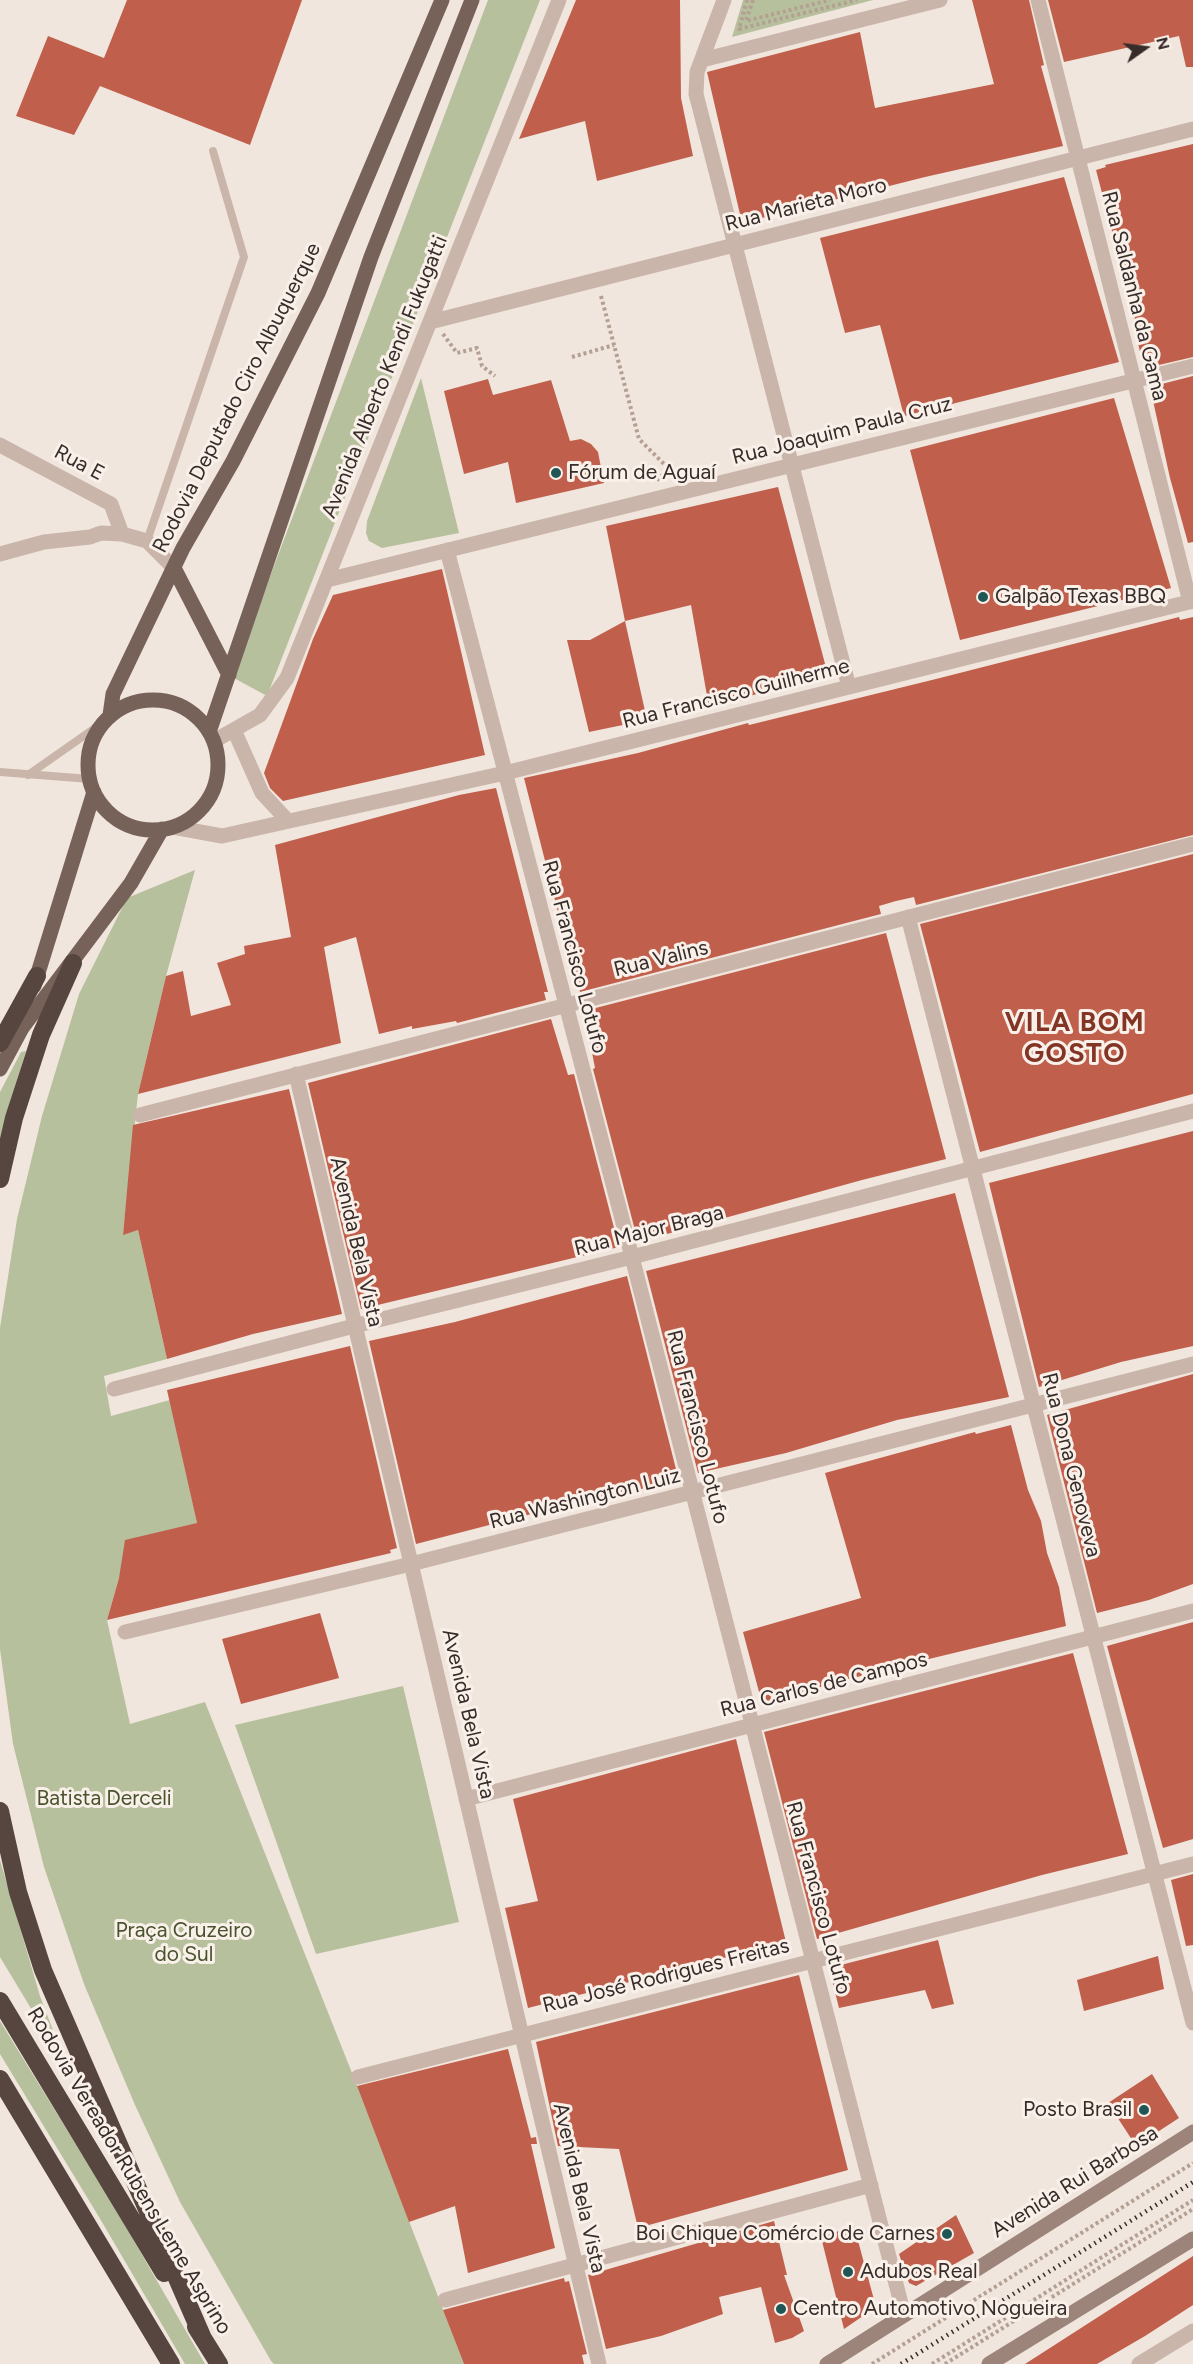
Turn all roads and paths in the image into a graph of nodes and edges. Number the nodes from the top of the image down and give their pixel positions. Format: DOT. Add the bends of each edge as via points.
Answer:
graph roads {
  1 [pos="442,0"];
  2 [pos="472,0"];
  3 [pos="559,0"];
  4 [pos="724,0"];
  5 [pos="747,0"];
  6 [pos="753,0"];
  7 [pos="831,0"];
  8 [pos="857,0"];
  9 [pos="940,0"];
  10 [pos="1038,0"];
  11 [pos="702,60"];
  12 [pos="1193,129"];
  13 [pos="213,151"];
  14 [pos="1078,158"];
  15 [pos="735,245"];
  16 [pos="598,279"];
  17 [pos="430,322"];
  18 [pos="614,345"];
  19 [pos="572,357"];
  20 [pos="1193,366"];
  21 [pos="495,376"];
  22 [pos="1134,381"];
  23 [pos="0,445"];
  24 [pos="792,465"];
  25 [pos="656,482"];
  26 [pos="122,534"];
  27 [pos="147,541"];
  28 [pos="447,550"];
  29 [pos="0,554"];
  30 [pos="174,568"];
  31 [pos="327,580"];
  32 [pos="1191,602"];
  33 [pos="229,675"];
  34 [pos="849,687"];
  35 [pos="108,718"];
  36 [pos="234,730"];
  37 [pos="212,736"];
  38 [pos="0,772"];
  39 [pos="505,774"];
  40 [pos="28,775"];
  41 [pos="92,785"];
  42 [pos="288,821"];
  43 [pos="168,828"];
  44 [pos="1193,844"];
  45 [pos="908,917"];
  46 [pos="73,963"];
  47 [pos="36,976"];
  48 [pos="565,1005"];
  49 [pos="22,1028"];
  50 [pos="0,1042"];
  51 [pos="0,1070"];
  52 [pos="296,1074"];
  53 [pos="1193,1111"];
  54 [pos="140,1114"];
  55 [pos="973,1168"];
  56 [pos="0,1179"];
  57 [pos="632,1257"];
  58 [pos="354,1326"];
  59 [pos="1193,1364"];
  60 [pos="114,1389"];
  61 [pos="1034,1406"];
  62 [pos="691,1493"];
  63 [pos="411,1564"];
  64 [pos="1193,1611"];
  65 [pos="125,1632"];
  66 [pos="1093,1637"];
  67 [pos="752,1725"];
  68 [pos="466,1799"];
  69 [pos="0,1811"];
  70 [pos="1193,1864"];
  71 [pos="1154,1874"];
  72 [pos="813,1960"];
  73 [pos="0,2001"];
  74 [pos="1193,2023"];
  75 [pos="521,2035"];
  76 [pos="358,2077"];
  77 [pos="0,2079"];
  78 [pos="1193,2132"];
  79 [pos="1193,2163"];
  80 [pos="871,2185"];
  81 [pos="1193,2200"];
  82 [pos="1193,2209"];
  83 [pos="1193,2239"];
  84 [pos="576,2266"];
  85 [pos="445,2300"];
  86 [pos="904,2315"];
  87 [pos="1193,2331"];
  88 [pos="202,2336"];
  89 [pos="171,2364"];
  90 [pos="219,2364"];
  91 [pos="599,2364"];
  92 [pos="827,2364"];
  93 [pos="872,2364"];
  94 [pos="932,2364"];
  95 [pos="945,2364"];
  96 [pos="989,2364"];
  97 [pos="1139,2364"];
  1 -- 30 [label="main road, Rodovia Deputado Ciro Albuquerque" via="318,292"];
  2 -- 33 [label="main road" via="371,257"];
  3 -- 17 [label="street, Avenida Alberto Kendi Fukugatti"];
  4 -- 11 [label="street"];
  5 -- 8 [label="path" via="739,29"];
  6 -- 7 [label="path" via="747,21"];
  9 -- 11 [label="street"];
  10 -- 14 [label="street, Rua Saldanha da Gama"];
  11 -- 15 [label="street" via="696,94"];
  12 -- 14 [label="street, Rua Marieta Moro"];
  13 -- 27 [label="lane" via="244,257"];
  14 -- 15 [label="street, Rua Marieta Moro"];
  14 -- 22 [label="street, Rua Saldanha da Gama"];
  15 -- 16 [label="street, Rua Marieta Moro"];
  15 -- 24 [label="street"];
  16 -- 17 [label="street, Rua Marieta Moro"];
  16 -- 18 [label="path"];
  17 -- 21 [label="path" via="457,353 477,348 482,366"];
  17 -- 31 [label="street, Avenida Alberto Kendi Fukugatti"];
  18 -- 19 [label="path"];
  18 -- 25 [label="path" via="639,439 669,469"];
  20 -- 22 [label="street, Rua Joaquim Paula Cruz"];
  22 -- 24 [label="street, Rua Joaquim Paula Cruz"];
  22 -- 32 [label="street, Rua Saldanha da Gama"];
  23 -- 26 [label="street, Rua E" via="111,504"];
  24 -- 28 [label="street, Rua Joaquim Paula Cruz"];
  24 -- 34 [label="street"];
  26 -- 27 [label="street"];
  26 -- 29 [label="street" via="101,533 44,542"];
  27 -- 30 [label="street"];
  28 -- 31 [label="street, Rua Joaquim Paula Cruz"];
  28 -- 39 [label="street, Rua Francisco Lotufo"];
  30 -- 33 [label="main road"];
  30 -- 35 [label="main road, Rodovia Deputado Ciro Albuquerque" via="113,694"];
  31 -- 36 [label="street, Avenida Alberto Kendi Fukugatti" via="287,678 260,714"];
  32 -- 34 [label="street, Rua Francisco Guilherme"];
  33 -- 37 [label="main road"];
  34 -- 39 [label="street, Rua Francisco Guilherme"];
  35 -- 37 [label="main road" via="129,704 149,699 170,702 190,711"];
  35 -- 40 [label="lane"];
  35 -- 41 [label="main road" via="90,748"];
  36 -- 37 [label="street, Avenida Alberto Kendi Fukugatti"];
  36 -- 42 [label="street" via="262,793"];
  37 -- 43 [label="main road" via="218,766 215,786 191,818"];
  38 -- 40 [label="lane"];
  39 -- 42 [label="street, Rua Francisco Guilherme"];
  39 -- 48 [label="street, Rua Francisco Lotufo"];
  40 -- 41 [label="lane"];
  41 -- 43 [label="main road" via="105,809 122,822 141,829"];
  41 -- 47 [label="main road"];
  42 -- 43 [label="street, Rua Francisco Guilherme" via="222,836"];
  43 -- 46 [label="main road"];
  44 -- 45 [label="street, Rua Valins"];
  45 -- 48 [label="street, Rua Valins"];
  45 -- 55 [label="street, Rua Dona Genoveva"];
  46 -- 49 [label="main road"];
  46 -- 56 [label="highway" via="41,1035 14,1118"];
  47 -- 49 [label="main road"];
  47 -- 50 [label="highway"];
  48 -- 52 [label="street, Rua Valins"];
  48 -- 57 [label="street, Rua Francisco Lotufo"];
  49 -- 51 [label="main road"];
  52 -- 54 [label="street, Rua Valins"];
  52 -- 58 [label="street, Avenida Bela Vista"];
  53 -- 55 [label="street, Rua Major Braga"];
  55 -- 57 [label="street, Rua Major Braga"];
  55 -- 61 [label="street, Rua Dona Genoveva"];
  57 -- 58 [label="street, Rua Major Braga"];
  57 -- 62 [label="street, Rua Francisco Lotufo"];
  58 -- 60 [label="street, Rua Major Braga"];
  58 -- 63 [label="street, Avenida Bela Vista"];
  59 -- 61 [label="street, Rua Washington Luiz"];
  61 -- 62 [label="street, Rua Washington Luiz"];
  61 -- 66 [label="street, Rua Dona Genoveva"];
  62 -- 63 [label="street, Rua Washington Luiz"];
  62 -- 67 [label="street, Rua Francisco Lotufo"];
  63 -- 65 [label="street, Rua Washington Luiz"];
  63 -- 68 [label="street, Avenida Bela Vista"];
  64 -- 66 [label="street, Rua Carlos de Campos"];
  66 -- 67 [label="street, Rua Carlos de Campos"];
  66 -- 71 [label="street, Rua Dona Genoveva"];
  67 -- 68 [label="street, Rua Carlos de Campos"];
  67 -- 72 [label="street, Rua Francisco Lotufo"];
  68 -- 75 [label="street, Avenida Bela Vista"];
  69 -- 88 [label="highway" via="18,1892 43,1970"];
  70 -- 71 [label="street, Rua José Rodrigues Freitas"];
  71 -- 72 [label="street, Rua José Rodrigues Freitas"];
  71 -- 74 [label="street, Rua Dona Genoveva"];
  72 -- 75 [label="street, Rua José Rodrigues Freitas"];
  72 -- 80 [label="street, Rua Francisco Lotufo"];
  73 -- 88 [label="highway, Rodovia Vereador Rubens Leme Asprino"];
  75 -- 76 [label="street, Rua José Rodrigues Freitas"];
  75 -- 84 [label="street, Avenida Bela Vista"];
  77 -- 89 [label="highway"];
  78 -- 86 [label="main road, Avenida Rui Barbosa"];
  79 -- 93 [label="path"];
  80 -- 84 [label="street"];
  80 -- 86 [label="street, Rua Francisco Lotufo"];
  81 -- 94 [label="path"];
  82 -- 95 [label="path"];
  83 -- 96 [label="main road"];
  84 -- 85 [label="street"];
  84 -- 91 [label="street, Avenida Bela Vista"];
  86 -- 92 [label="main road, Avenida Rui Barbosa"];
  87 -- 97 [label="street"];
  88 -- 90 [label="highway, Rodovia Vereador Rubens Leme Asprino"];
}
